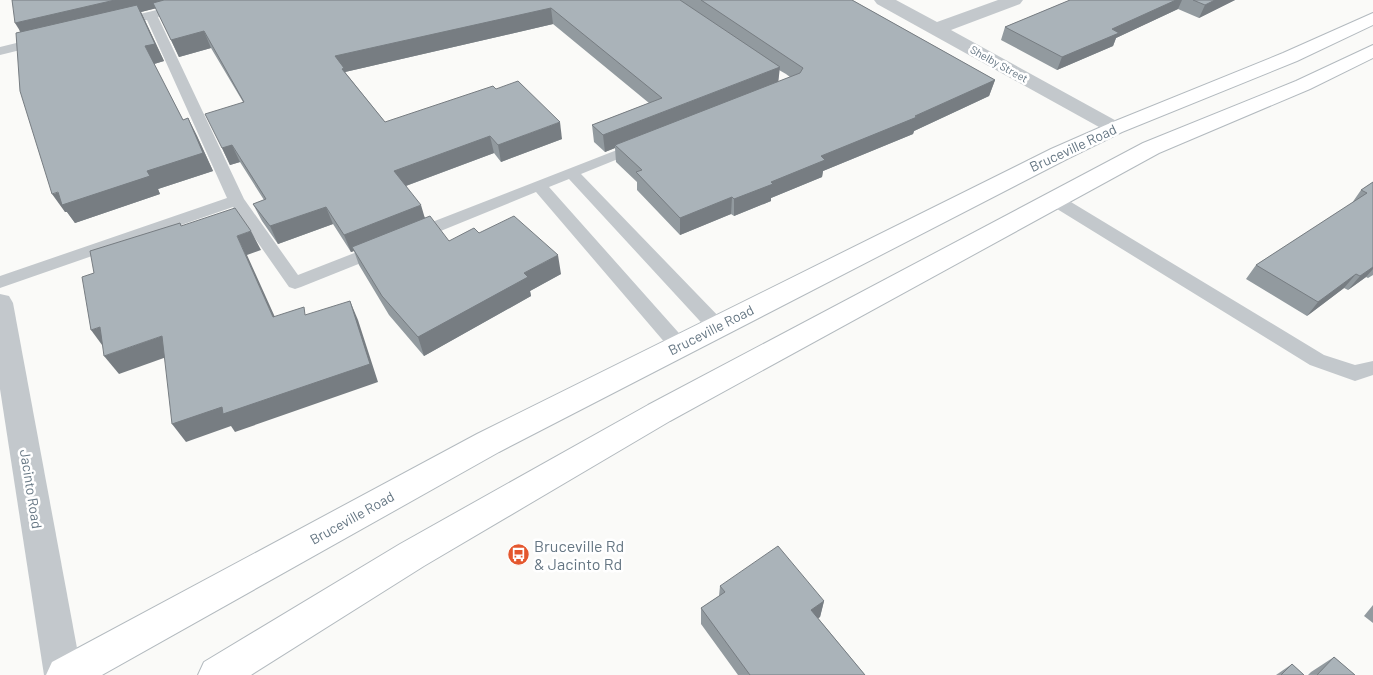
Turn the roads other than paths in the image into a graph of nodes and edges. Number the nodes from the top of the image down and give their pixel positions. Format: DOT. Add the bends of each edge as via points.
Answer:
graph roads {
  1 [pos="213,0"];
  2 [pos="884,0"];
  3 [pos="1014,0"];
  4 [pos="151,15"];
  5 [pos="1373,18"];
  6 [pos="104,26"];
  7 [pos="936,29"];
  8 [pos="57,38"];
  9 [pos="0,51"];
  10 [pos="1373,51"];
  11 [pos="1115,128"];
  12 [pos="654,139"];
  13 [pos="571,172"];
  14 [pos="538,185"];
  15 [pos="236,200"];
  16 [pos="1055,200"];
  17 [pos="0,282"];
  18 [pos="0,303"];
  19 [pos="717,327"];
  20 [pos="679,346"];
  21 [pos="1373,368"];
  22 [pos="64,675"];
  23 [pos="217,675"];
  1 -- 4 [label="lane"];
  2 -- 7 [label="street, Shelby Street"];
  3 -- 7 [label="street"];
  4 -- 6 [label="lane"];
  4 -- 15 [label="lane"];
  5 -- 11 [label="main road, Bruceville Road" via="1290,57"];
  7 -- 11 [label="street, Shelby Street"];
  8 -- 9 [label="lane"];
  10 -- 16 [label="main road" via="1304,85 1150,148"];
  11 -- 19 [label="main road, Bruceville Road"];
  12 -- 13 [label="lane"];
  13 -- 14 [label="lane"];
  13 -- 19 [label="lane"];
  14 -- 15 [label="lane" via="295,284"];
  14 -- 20 [label="lane"];
  15 -- 17 [label="lane"];
  16 -- 21 [label="lane" via="1317,360 1355,373"];
  16 -- 23 [label="main road" via="659,413 412,555"];
  18 -- 22 [label="street, Jacinto Road"];
  19 -- 20 [label="main road, Bruceville Road"];
  20 -- 22 [label="main road, Bruceville Road" via="488,443"];
}
